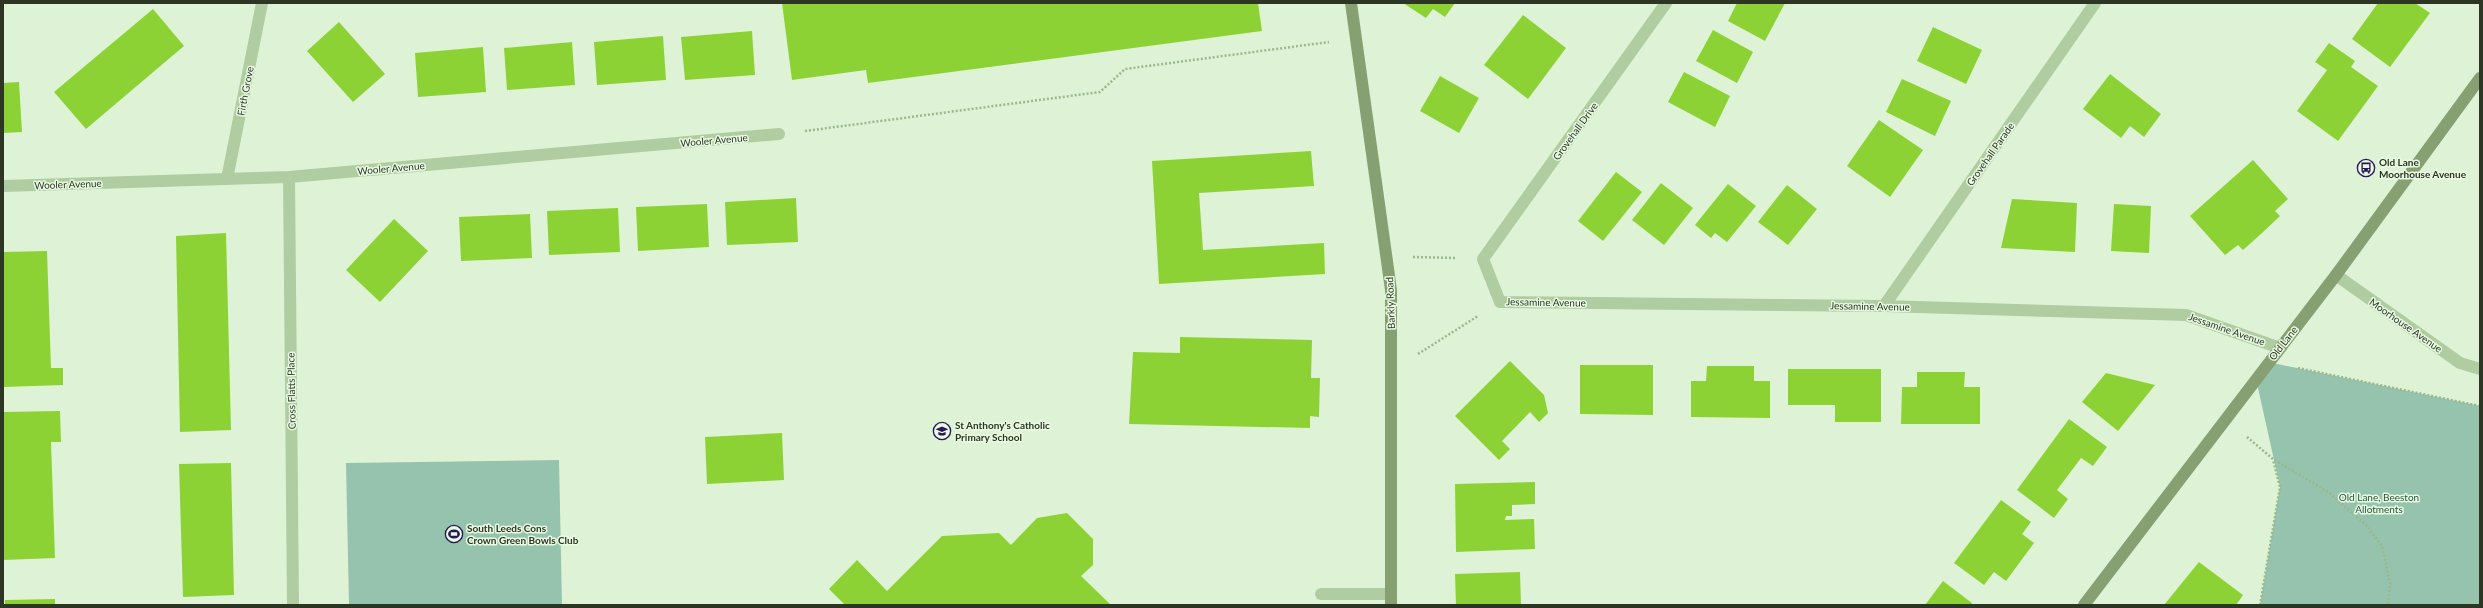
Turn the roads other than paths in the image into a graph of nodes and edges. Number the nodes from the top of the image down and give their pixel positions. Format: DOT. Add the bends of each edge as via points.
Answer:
graph roads {
  1 [pos="262,3"];
  2 [pos="1351,3"];
  3 [pos="1666,3"];
  4 [pos="2095,3"];
  5 [pos="2480,78"];
  6 [pos="779,134"];
  7 [pos="289,177"];
  8 [pos="227,179"];
  9 [pos="3,186"];
  10 [pos="1483,259"];
  11 [pos="2336,275"];
  12 [pos="1884,306"];
  13 [pos="2280,348"];
  14 [pos="2480,369"];
  15 [pos="1322,594"];
  16 [pos="1391,600"];
  17 [pos="293,605"];
  18 [pos="2084,605"];
  1 -- 8 [label="street, Firth Grove"];
  2 -- 16 [label="street, Barkly Road" via="1391,290"];
  3 -- 10 [label="street, Grovehall Drive"];
  4 -- 12 [label="street, Grovehall Parade"];
  5 -- 11 [label="street, Old Lane"];
  6 -- 7 [label="street, Wooler Avenue"];
  7 -- 8 [label="street, Wooler Avenue"];
  7 -- 17 [label="street, Cross Flatts Place"];
  8 -- 9 [label="street, Wooler Avenue"];
  10 -- 12 [label="street, Jessamine Avenue" via="1500,302"];
  11 -- 13 [label="street, Old Lane"];
  11 -- 14 [label="street, Moorhouse Avenue" via="2460,363"];
  12 -- 13 [label="street, Jessamine Avenue" via="2186,314"];
  13 -- 18 [label="street, Old Lane"];
  15 -- 16 [label="street"];
}
